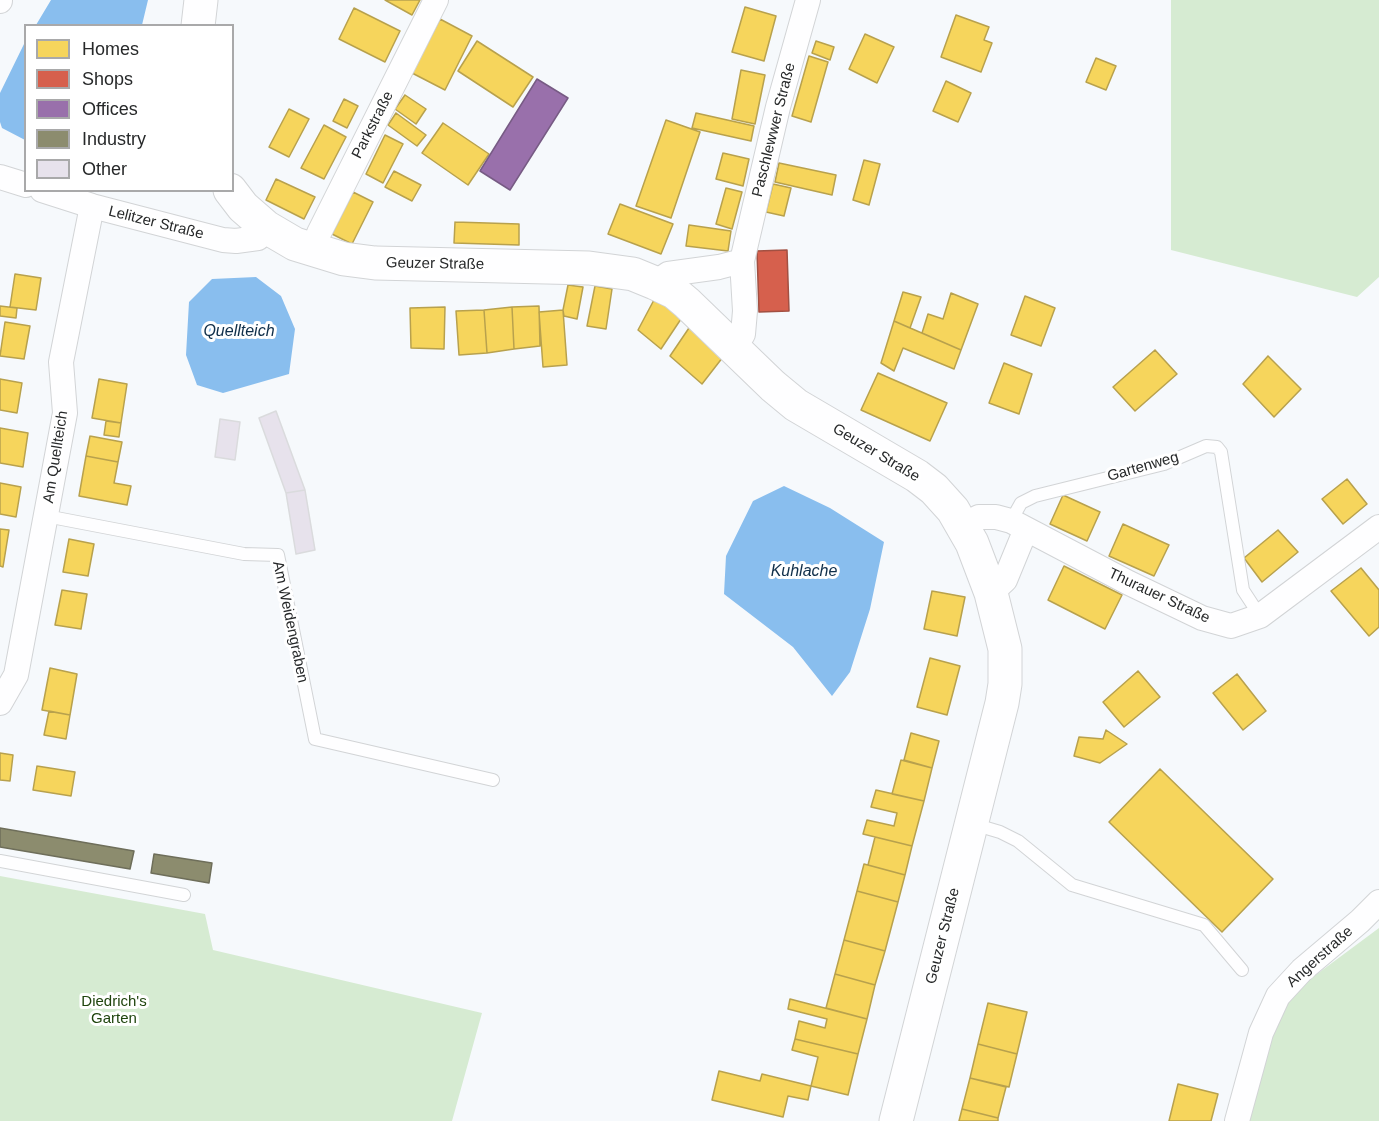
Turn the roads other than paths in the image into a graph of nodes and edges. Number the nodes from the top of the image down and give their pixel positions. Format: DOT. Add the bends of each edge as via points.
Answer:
graph roads {
  1 [pos="201,0"];
  2 [pos="436,0"];
  3 [pos="808,0"];
  4 [pos="198,24"];
  5 [pos="0,177"];
  6 [pos="24,184"];
  7 [pos="48,192"];
  8 [pos="232,192"];
  9 [pos="92,206"];
  10 [pos="266,227"];
  11 [pos="313,250"];
  12 [pos="742,261"];
  13 [pos="655,283"];
  14 [pos="734,349"];
  15 [pos="46,516"];
  16 [pos="963,525"];
  17 [pos="1018,525"];
  18 [pos="1379,527"];
  19 [pos="992,593"];
  20 [pos="1260,616"];
  21 [pos="0,703"];
  22 [pos="493,780"];
  23 [pos="972,824"];
  24 [pos="0,861"];
  25 [pos="184,895"];
  26 [pos="1379,902"];
  27 [pos="1242,970"];
  28 [pos="896,1121"];
  29 [pos="1237,1121"];
  1 -- 4 [label="main road"];
  2 -- 11 [label="street, Parkstraße"];
  3 -- 12 [label="street, Paschlewwer Straße" via="778,106"];
  5 -- 6 [label="street"];
  7 -- 9 [label="street, Lelitzer Straße"];
  8 -- 10 [label="main road, Geuzer Straße"];
  9 -- 10 [label="street, Lelitzer Straße" via="223,240 258,238"];
  9 -- 15 [label="street, Am Quellteich" via="62,362 65,413"];
  10 -- 11 [label="main road, Geuzer Straße"];
  11 -- 13 [label="main road, Geuzer Straße" via="375,262 589,268 633,274"];
  12 -- 13 [label="street" via="668,274"];
  12 -- 14 [label="street, Paschlewwer Straße" via="743,334"];
  13 -- 14 [label="main road, Geuzer Straße" via="674,292"];
  14 -- 16 [label="main road, Geuzer Straße" via="796,405 934,489"];
  15 -- 21 [label="street, Am Quellteich" via="16,675"];
  15 -- 22 [label="lane, Am Weidengraben" via="244,554 278,555 315,739"];
  16 -- 17 [label="street, Thurauer Straße" via="979,517 996,517"];
  16 -- 19 [label="main road, Geuzer Straße"];
  17 -- 19 [label="street" via="1005,580"];
  17 -- 20 [label="street, Thurauer Straße" via="1202,618 1231,626"];
  17 -- 20 [label="lane, Gartenweg" via="1021,503 1035,496 1164,464 1206,446 1216,447 1221,453 1243,590"];
  18 -- 20 [label="street, Thurauer Straße"];
  19 -- 23 [label="main road, Geuzer Straße" via="1005,649 1005,684"];
  23 -- 27 [label="lane" via="1000,831 1018,841 1072,885 1204,926"];
  23 -- 28 [label="main road, Geuzer Straße"];
  24 -- 25 [label="lane"];
  26 -- 29 [label="street, Angerstraße" via="1278,996 1261,1033"];
}
